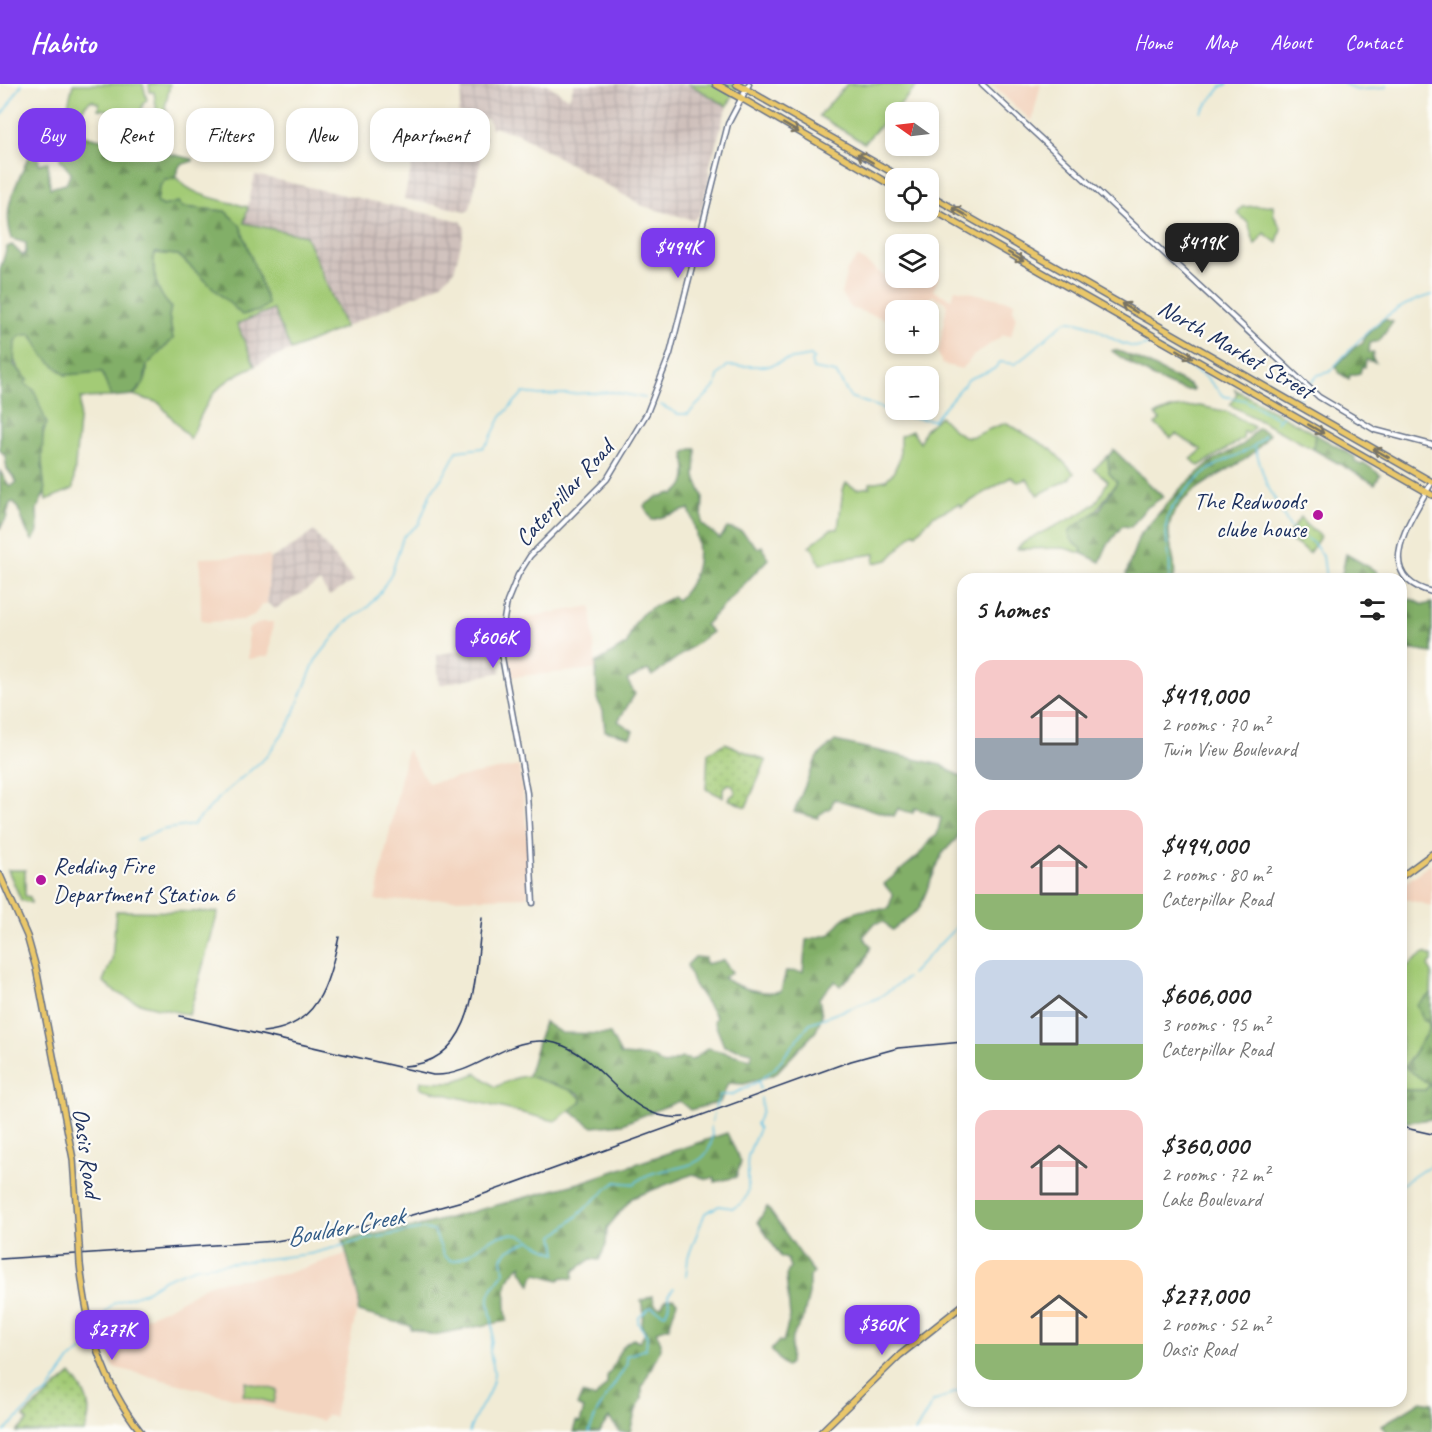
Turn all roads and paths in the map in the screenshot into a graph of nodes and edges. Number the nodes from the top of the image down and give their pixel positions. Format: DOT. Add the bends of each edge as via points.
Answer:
graph roads {
  1 [pos="716,84"];
  2 [pos="737,84"];
  3 [pos="982,84"];
  4 [pos="748,87"];
  5 [pos="741,98"];
  6 [pos="885,168"];
  7 [pos="885,182"];
  8 [pos="939,200"];
  9 [pos="939,213"];
  10 [pos="1432,445"];
  11 [pos="1432,482"];
  12 [pos="1429,494"];
  13 [pos="1402,573"];
  14 [pos="1407,579"];
  15 [pos="1432,592"];
  16 [pos="1432,854"];
  17 [pos="1407,873"];
  18 [pos="0,875"];
  19 [pos="533,903"];
  20 [pos="957,1310"];
  21 [pos="141,1432"];
  22 [pos="821,1432"];
  1 -- 5 [label="highway"];
  2 -- 4 [label="highway"];
  3 -- 10 [label="street" via="1319,397 1375,430"];
  4 -- 5 [label="street, Caterpillar Road"];
  6 -- 4 [label="main road, one-way"];
  5 -- 7 [label="main road, one-way"];
  5 -- 19 [label="street, Caterpillar Road" via="728,124 670,354 651,405 607,479 531,556 514,583 505,610 502,657 530,813"];
  11 -- 8 [label="main road, North Market Street, one-way"];
  9 -- 12 [label="main road, North Market Street, one-way"];
  11 -- 12 [label="street"];
  12 -- 13 [label="street" via="1403,537 1398,560"];
  14 -- 15 [label="street"];
  16 -- 17 [label="main road"];
  18 -- 21 [label="main road, Oasis Road, bridge" via="27,936 36,968 73,1159 86,1312 98,1357 115,1395"];
  20 -- 22 [label="main road" via="896,1358"];
}
